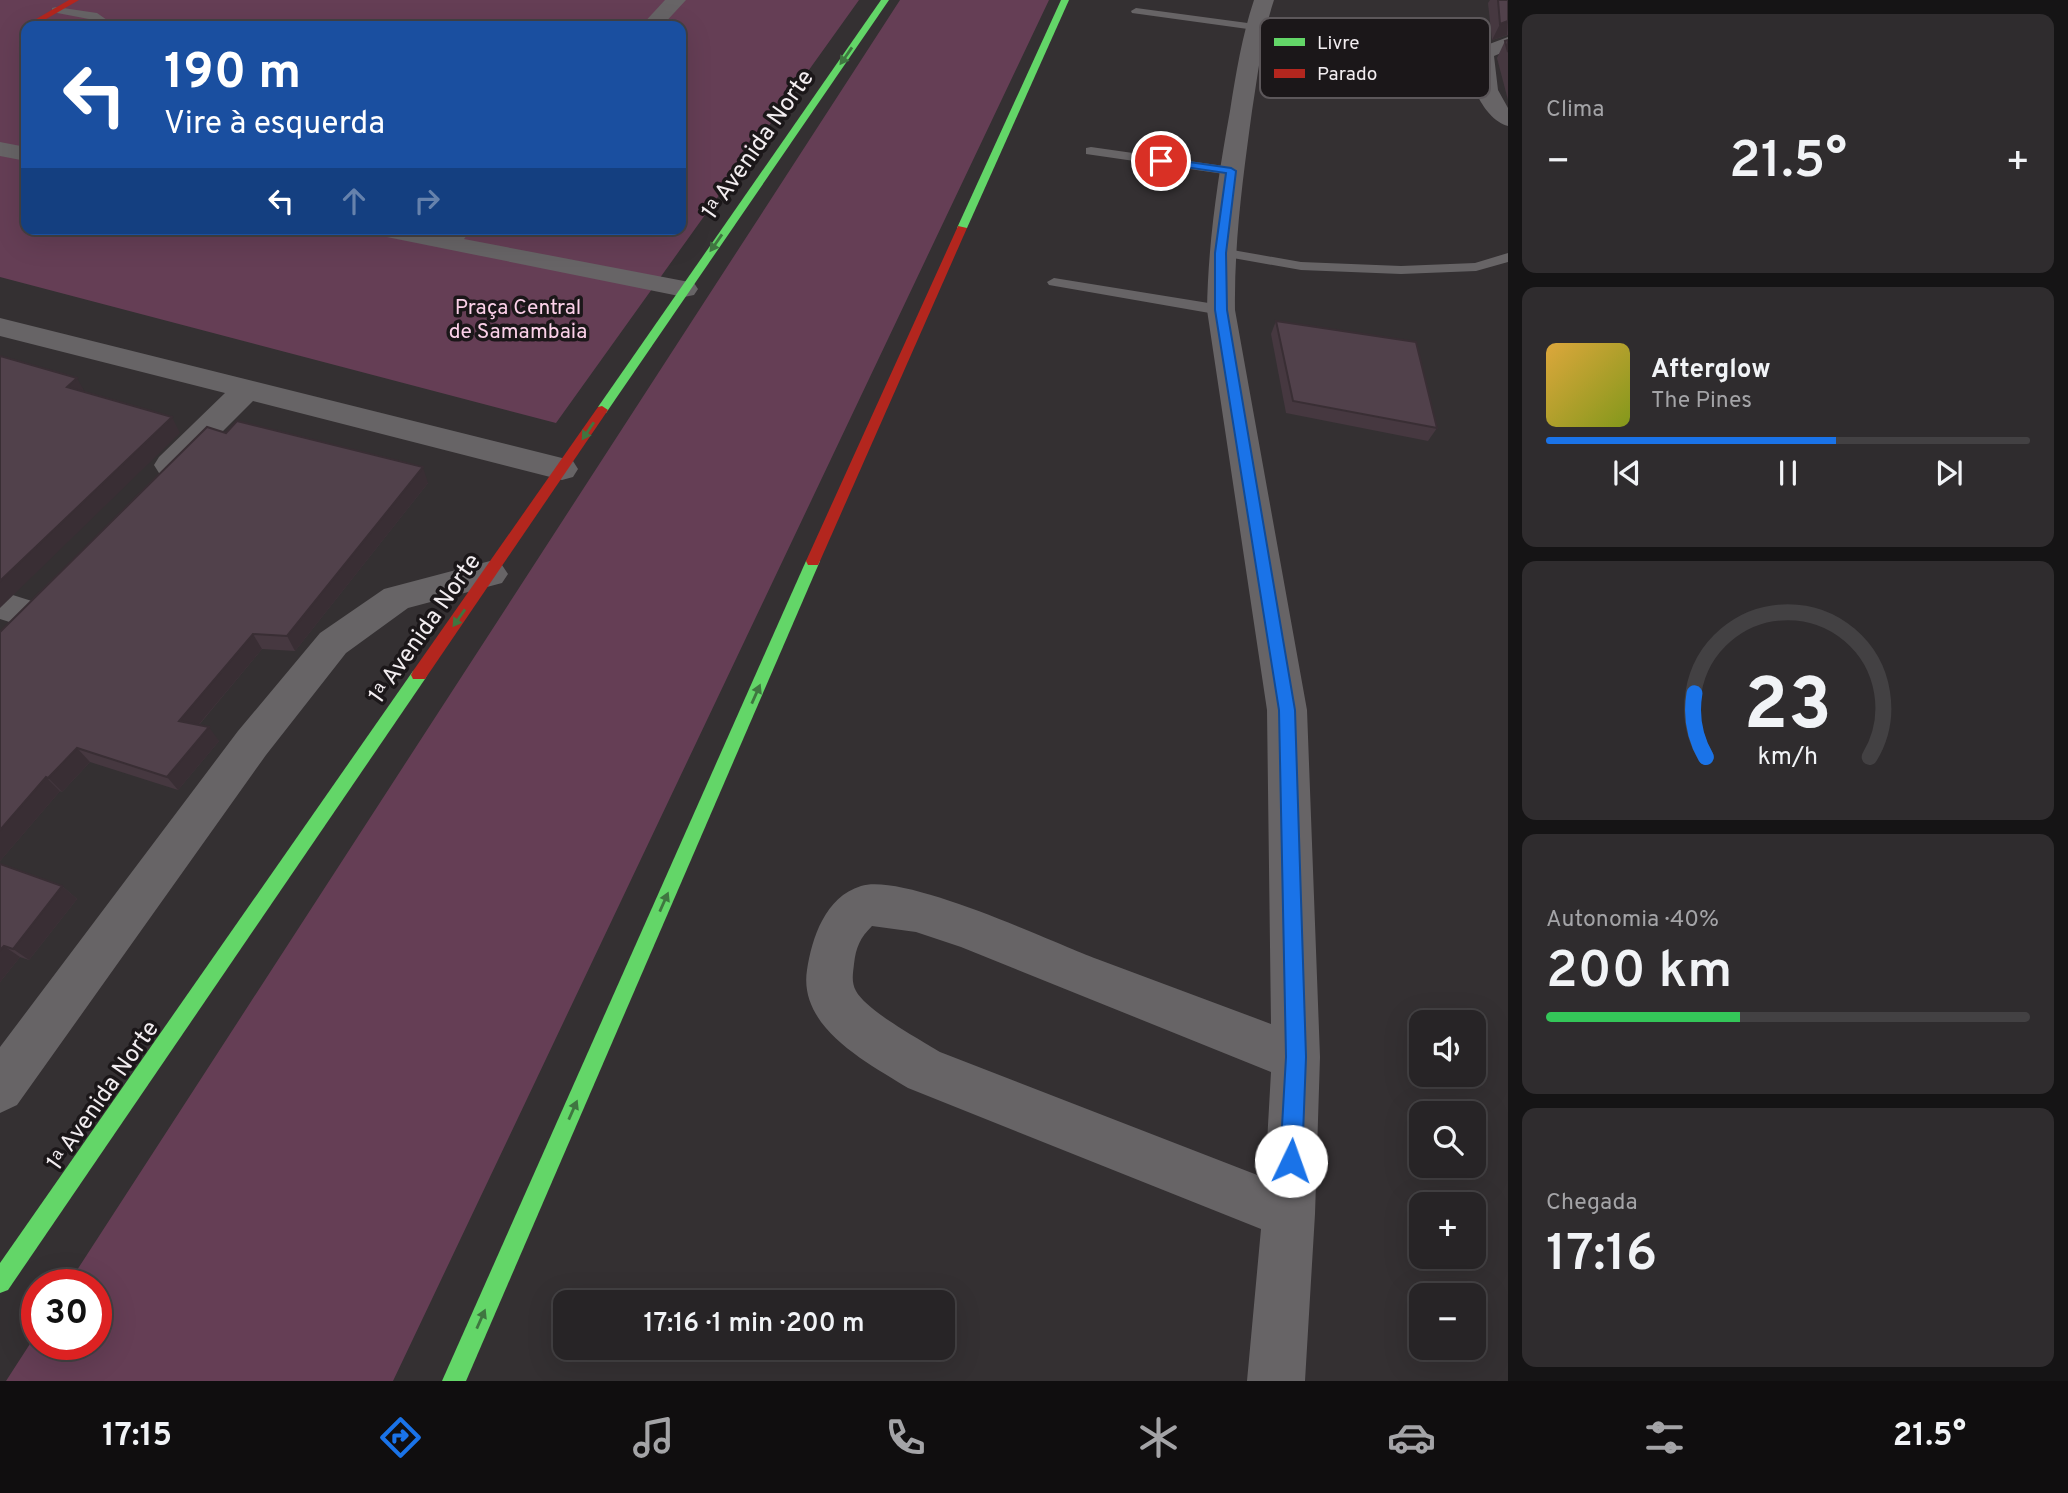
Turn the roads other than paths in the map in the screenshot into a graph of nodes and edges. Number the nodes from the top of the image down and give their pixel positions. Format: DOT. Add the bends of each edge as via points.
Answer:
graph roads {
  1 [pos="75,0"];
  2 [pos="676,0"];
  3 [pos="885,0"];
  4 [pos="1065,0"];
  5 [pos="56,10"];
  6 [pos="1136,11"];
  7 [pos="1259,13"];
  8 [pos="38,21"];
  9 [pos="100,21"];
  10 [pos="657,21"];
  11 [pos="1508,43"];
  12 [pos="1490,50"];
  13 [pos="1490,98"];
  14 [pos="1508,119"];
  15 [pos="0,149"];
  16 [pos="1091,151"];
  17 [pos="21,154"];
  18 [pos="1231,171"];
  19 [pos="452,236"];
  20 [pos="1220,253"];
  21 [pos="1508,257"];
  22 [pos="1054,282"];
  23 [pos="684,289"];
  24 [pos="1221,310"];
  25 [pos="0,327"];
  26 [pos="247,389"];
  27 [pos="562,469"];
  28 [pos="149,486"];
  29 [pos="490,574"];
  30 [pos="1296,1057"];
  31 [pos="0,1088"];
  32 [pos="1289,1214"];
  33 [pos="0,1282"];
  34 [pos="454,1381"];
  35 [pos="1276,1381"];
  1 -- 5 [label="main road"];
  2 -- 10 [label="street"];
  3 -- 23 [label="main road, 1ᵃ Avenida Norte, one-way"];
  34 -- 4 [label="main road, one-way" via="911,339"];
  5 -- 8 [label="main road"];
  5 -- 9 [label="lane" via="93,15"];
  6 -- 7 [label="lane"];
  7 -- 18 [label="street"];
  11 -- 12 [label="street"];
  13 -- 14 [label="street"];
  15 -- 17 [label="street"];
  16 -- 18 [label="lane"];
  18 -- 20 [label="street"];
  19 -- 23 [label="street"];
  20 -- 21 [label="lane" via="1301,266 1401,270 1476,267"];
  20 -- 24 [label="street"];
  22 -- 24 [label="lane"];
  23 -- 27 [label="main road, 1ᵃ Avenida Norte, one-way"];
  24 -- 30 [label="street" via="1287,710"];
  25 -- 26 [label="street"];
  26 -- 27 [label="street"];
  26 -- 28 [label="street"];
  27 -- 29 [label="main road, 1ᵃ Avenida Norte"];
  29 -- 31 [label="street" via="397,598 333,643 252,743"];
  29 -- 33 [label="main road, 1ᵃ Avenida Norte, one-way"];
  30 -- 32 [label="street"];
  30 -- 32 [label="street" via="930,914 892,905 864,905 845,922 833,948 832,997 844,1014 925,1071"];
  32 -- 35 [label="street"];
}
